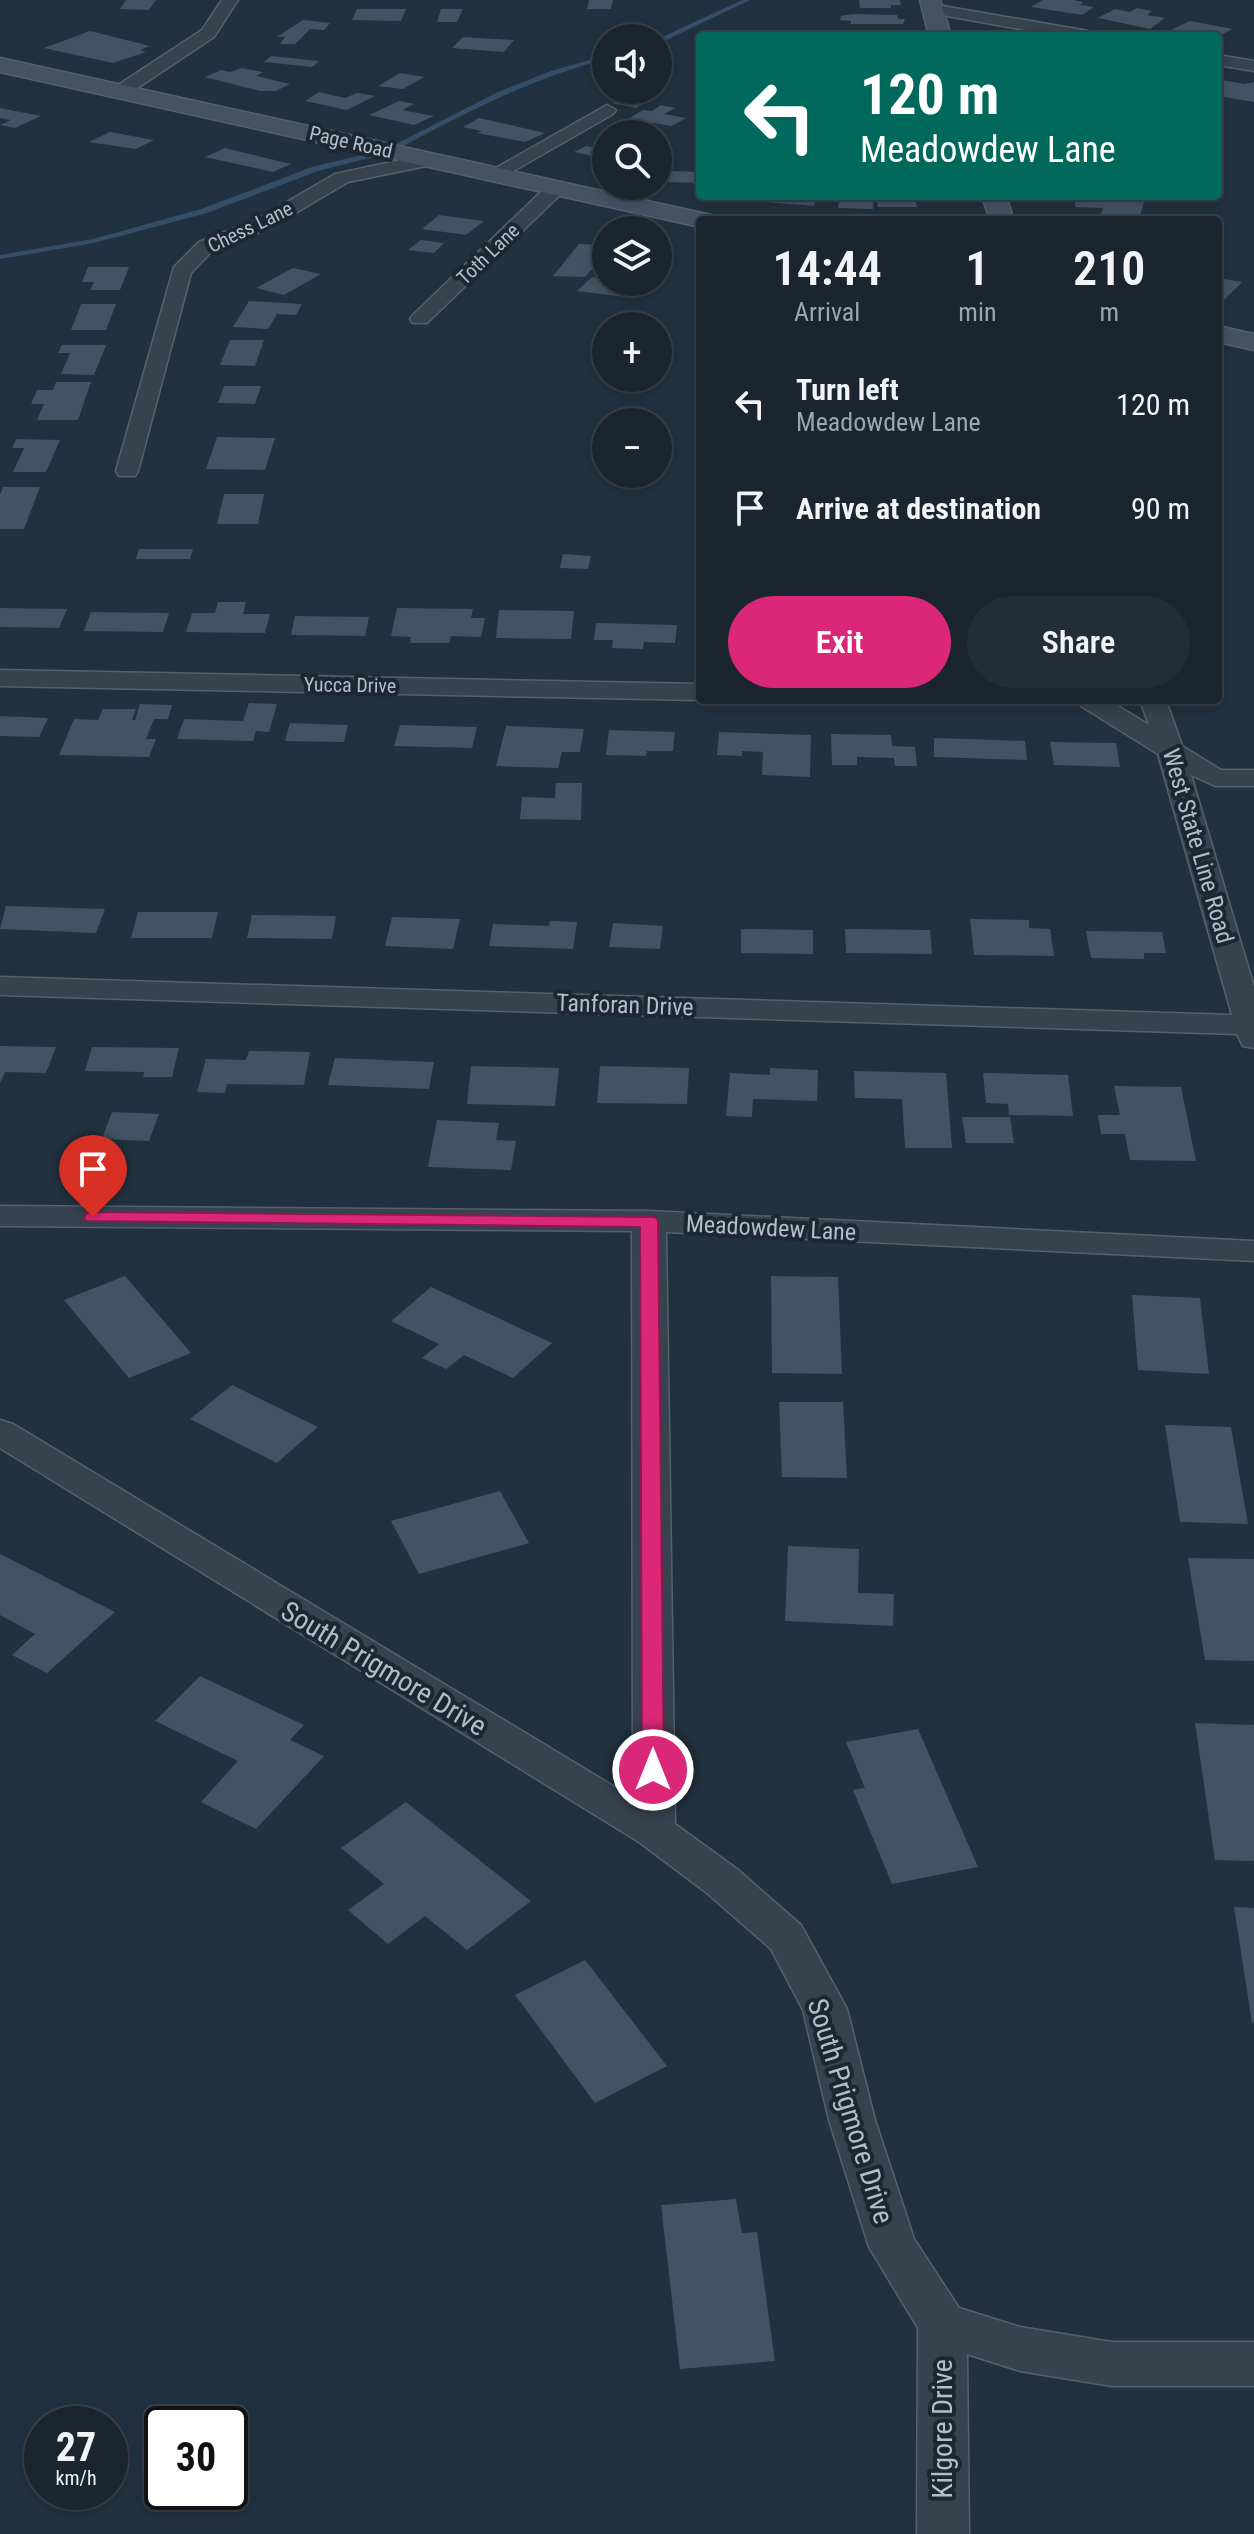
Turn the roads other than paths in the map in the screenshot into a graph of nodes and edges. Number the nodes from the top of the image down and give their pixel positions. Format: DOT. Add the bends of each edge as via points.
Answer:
graph roads {
  1 [pos="230,0"];
  2 [pos="931,4"];
  3 [pos="939,32"];
  4 [pos="1068,32"];
  5 [pos="1222,61"];
  6 [pos="0,65"];
  7 [pos="1254,66"];
  8 [pos="121,91"];
  9 [pos="607,110"];
  10 [pos="429,160"];
  11 [pos="496,173"];
  12 [pos="556,188"];
  13 [pos="696,219"];
  14 [pos="420,319"];
  15 [pos="1222,335"];
  16 [pos="1254,342"];
  17 [pos="127,471"];
  18 [pos="0,678"];
  19 [pos="696,692"];
  20 [pos="1096,704"];
  21 [pos="1154,704"];
  22 [pos="1170,750"];
  23 [pos="1254,778"];
  24 [pos="0,986"];
  25 [pos="1252,1032"];
  26 [pos="0,1216"];
  27 [pos="649,1221"];
  28 [pos="1254,1251"];
  29 [pos="0,1432"];
  30 [pos="654,1831"];
  31 [pos="942,2324"];
  32 [pos="1252,2364"];
  33 [pos="943,2534"];
  1 -- 8 [label="street" via="208,33"];
  2 -- 3 [label="main road"];
  2 -- 4 [label="street"];
  5 -- 7 [label="street"];
  6 -- 8 [label="main road, Page Road"];
  8 -- 10 [label="main road, Page Road"];
  9 -- 11 [label="street"];
  10 -- 11 [label="main road, Page Road"];
  10 -- 17 [label="street, Chess Lane" via="342,178 263,224 206,246 181,271"];
  11 -- 12 [label="main road, Page Road"];
  12 -- 13 [label="main road, Page Road"];
  12 -- 14 [label="street, Toth Lane"];
  15 -- 16 [label="main road"];
  18 -- 19 [label="street, Yucca Drive"];
  20 -- 22 [label="street"];
  21 -- 22 [label="street, West State Line Road"];
  22 -- 23 [label="street" via="1215,778"];
  22 -- 25 [label="street, West State Line Road"];
  24 -- 25 [label="street, Tanforan Drive"];
  26 -- 27 [label="street, Meadowdew Lane"];
  27 -- 28 [label="street, Meadowdew Lane"];
  27 -- 30 [label="street"];
  29 -- 30 [label="street, South Prigmore Drive"];
  30 -- 31 [label="street, South Prigmore Drive" via="786,1937 825,2009 852,2120 893,2247"];
  31 -- 32 [label="street" via="1020,2349 1112,2364"];
  31 -- 33 [label="street, Kilgore Drive"];
}
